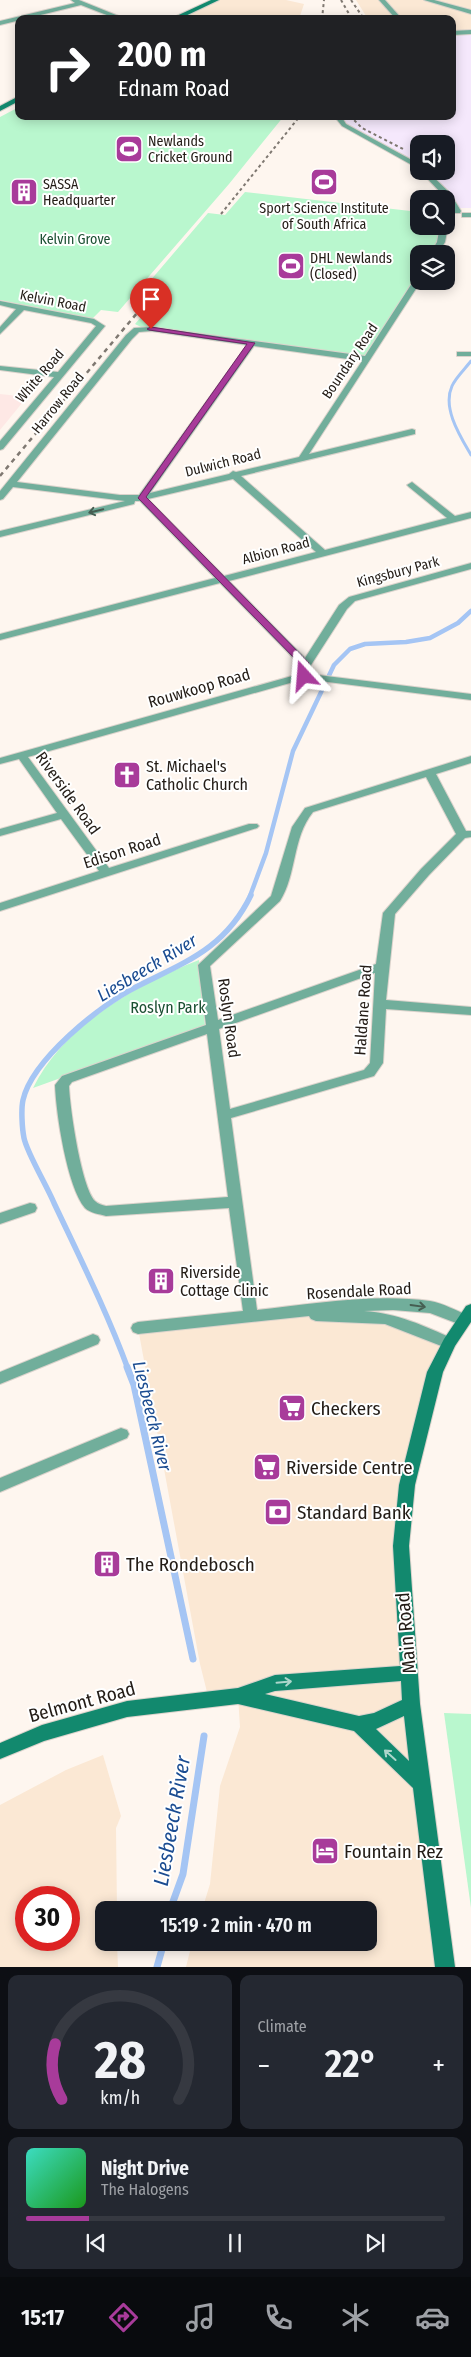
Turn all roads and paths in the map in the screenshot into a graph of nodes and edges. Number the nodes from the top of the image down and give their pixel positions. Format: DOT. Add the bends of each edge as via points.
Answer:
graph roads {
  1 [pos="73,0"];
  2 [pos="216,0"];
  3 [pos="382,0"];
  4 [pos="428,0"];
  5 [pos="81,3"];
  6 [pos="469,3"];
  7 [pos="471,12"];
  8 [pos="32,15"];
  9 [pos="112,15"];
  10 [pos="182,15"];
  11 [pos="395,15"];
  12 [pos="15,19"];
  13 [pos="0,23"];
  14 [pos="471,32"];
  15 [pos="456,34"];
  16 [pos="15,100"];
  17 [pos="0,109"];
  18 [pos="340,120"];
  19 [pos="410,162"];
  20 [pos="433,180"];
  21 [pos="456,214"];
  22 [pos="468,215"];
  23 [pos="412,290"];
  24 [pos="0,303"];
  25 [pos="22,307"];
  26 [pos="101,324"];
  27 [pos="0,332"];
  28 [pos="252,343"];
  29 [pos="460,354"];
  30 [pos="471,354"];
  31 [pos="367,358"];
  32 [pos="0,368"];
  33 [pos="59,375"];
  34 [pos="412,432"];
  35 [pos="0,447"];
  36 [pos="303,457"];
  37 [pos="233,474"];
  38 [pos="10,484"];
  39 [pos="412,485"];
  40 [pos="0,497"];
  41 [pos="143,498"];
  42 [pos="471,514"];
  43 [pos="453,519"];
  44 [pos="0,534"];
  45 [pos="323,553"];
  46 [pos="471,566"];
  47 [pos="224,579"];
  48 [pos="0,637"];
  49 [pos="306,665"];
  50 [pos="304,676"];
  51 [pos="471,697"];
  52 [pos="21,755"];
  53 [pos="471,759"];
  54 [pos="0,761"];
  55 [pos="430,773"];
  56 [pos="63,815"];
  57 [pos="254,826"];
  58 [pos="0,833"];
  59 [pos="466,834"];
  60 [pos="106,873"];
  61 [pos="0,907"];
  62 [pos="382,966"];
  63 [pos="380,1004"];
  64 [pos="471,1011"];
  65 [pos="212,1027"];
  66 [pos="225,1115"];
  67 [pos="236,1202"];
  68 [pos="30,1208"];
  69 [pos="0,1218"];
  70 [pos="283,1314"];
  71 [pos="467,1315"];
  72 [pos="251,1316"];
  73 [pos="138,1328"];
  74 [pos="94,1340"];
  75 [pos="449,1343"];
  76 [pos="0,1378"];
  77 [pos="121,1434"];
  78 [pos="0,1485"];
  79 [pos="409,1673"];
  80 [pos="238,1696"];
  81 [pos="412,1704"];
  82 [pos="359,1724"];
  83 [pos="0,1751"];
  84 [pos="421,1784"];
  85 [pos="444,1967"];
  1 -- 5 [label="street"];
  2 -- 10 [label="main road"];
  3 -- 11 [label="street"];
  4 -- 6 [label="street"];
  4 -- 7 [label="street"];
  5 -- 8 [label="street"];
  5 -- 9 [label="street"];
  12 -- 13 [label="street"];
  14 -- 15 [label="street"];
  16 -- 17 [label="main road"];
  18 -- 19 [label="street"];
  20 -- 21 [label="street" via="447,195"];
  21 -- 22 [label="street"];
  23 -- 31 [label="street, Boundary Road"];
  24 -- 25 [label="street, Kelvin Road"];
  25 -- 26 [label="street, Kelvin Road"];
  25 -- 27 [label="street"];
  26 -- 33 [label="street, White Road"];
  28 -- 31 [label="street"];
  28 -- 38 [label="street, Harrow Road" via="140,330 129,337"];
  28 -- 41 [label="street"];
  29 -- 30 [label="street"];
  31 -- 36 [label="street, Boundary Road"];
  32 -- 33 [label="street"];
  33 -- 35 [label="street, White Road"];
  34 -- 36 [label="street, Dulwich Road"];
  36 -- 37 [label="street, Dulwich Road"];
  37 -- 41 [label="street, Dulwich Road"];
  37 -- 45 [label="street"];
  38 -- 40 [label="street, Harrow Road"];
  38 -- 41 [label="street, Dulwich Road"];
  39 -- 43 [label="street"];
  41 -- 44 [label="street, one-way"];
  41 -- 47 [label="street"];
  42 -- 43 [label="street, Albion Road"];
  43 -- 45 [label="street, Albion Road"];
  45 -- 47 [label="street, Albion Road"];
  46 -- 49 [label="street, Kingsbury Park" via="352,599 343,607"];
  47 -- 48 [label="street, Albion Road"];
  47 -- 49 [label="street"];
  49 -- 50 [label="street"];
  50 -- 51 [label="street, Rouwkoop Road"];
  50 -- 52 [label="street, Rouwkoop Road"];
  52 -- 54 [label="street, Rouwkoop Road"];
  52 -- 56 [label="street, Riverside Road"];
  53 -- 55 [label="street, Roslyn Road"];
  55 -- 59 [label="street"];
  55 -- 65 [label="street, Roslyn Road" via="318,806 303,816 276,898 204,965"];
  56 -- 58 [label="street"];
  56 -- 60 [label="street, Riverside Road"];
  57 -- 60 [label="street, Edison Road"];
  59 -- 62 [label="street, Haldane Road" via="425,872 389,913"];
  60 -- 61 [label="street, Edison Road"];
  62 -- 63 [label="street, Haldane Road"];
  62 -- 65 [label="street"];
  63 -- 64 [label="street"];
  63 -- 66 [label="street, Haldane Road" via="376,1064 369,1073"];
  65 -- 66 [label="street, Roslyn Road"];
  65 -- 67 [label="street" via="67,1080 62,1085 68,1133 85,1196 97,1209"];
  66 -- 67 [label="street, Roslyn Road"];
  67 -- 72 [label="street, Roslyn Road"];
  68 -- 69 [label="street"];
  70 -- 71 [label="street, Rosendale Road, one-way" via="404,1304"];
  70 -- 72 [label="street, Rosendale Road"];
  70 -- 75 [label="street, Rosendale Road" via="385,1318"];
  71 -- 75 [label="main road, Main Road"];
  72 -- 73 [label="street, Rosendale Road"];
  74 -- 76 [label="street"];
  75 -- 79 [label="main road, Main Road" via="435,1372 402,1516 401,1577"];
  77 -- 78 [label="street"];
  80 -- 79 [label="main road, Belmont Road, one-way" via="275,1683"];
  79 -- 81 [label="main road, Main Road"];
  80 -- 82 [label="main road, Belmont Road"];
  80 -- 83 [label="main road, Belmont Road" via="146,1706 94,1717 42,1733"];
  81 -- 82 [label="main road, Belmont Road" via="376,1721"];
  81 -- 84 [label="main road, Main Road"];
  84 -- 82 [label="main road, one-way"];
  84 -- 85 [label="main road, Main Road"];
}
